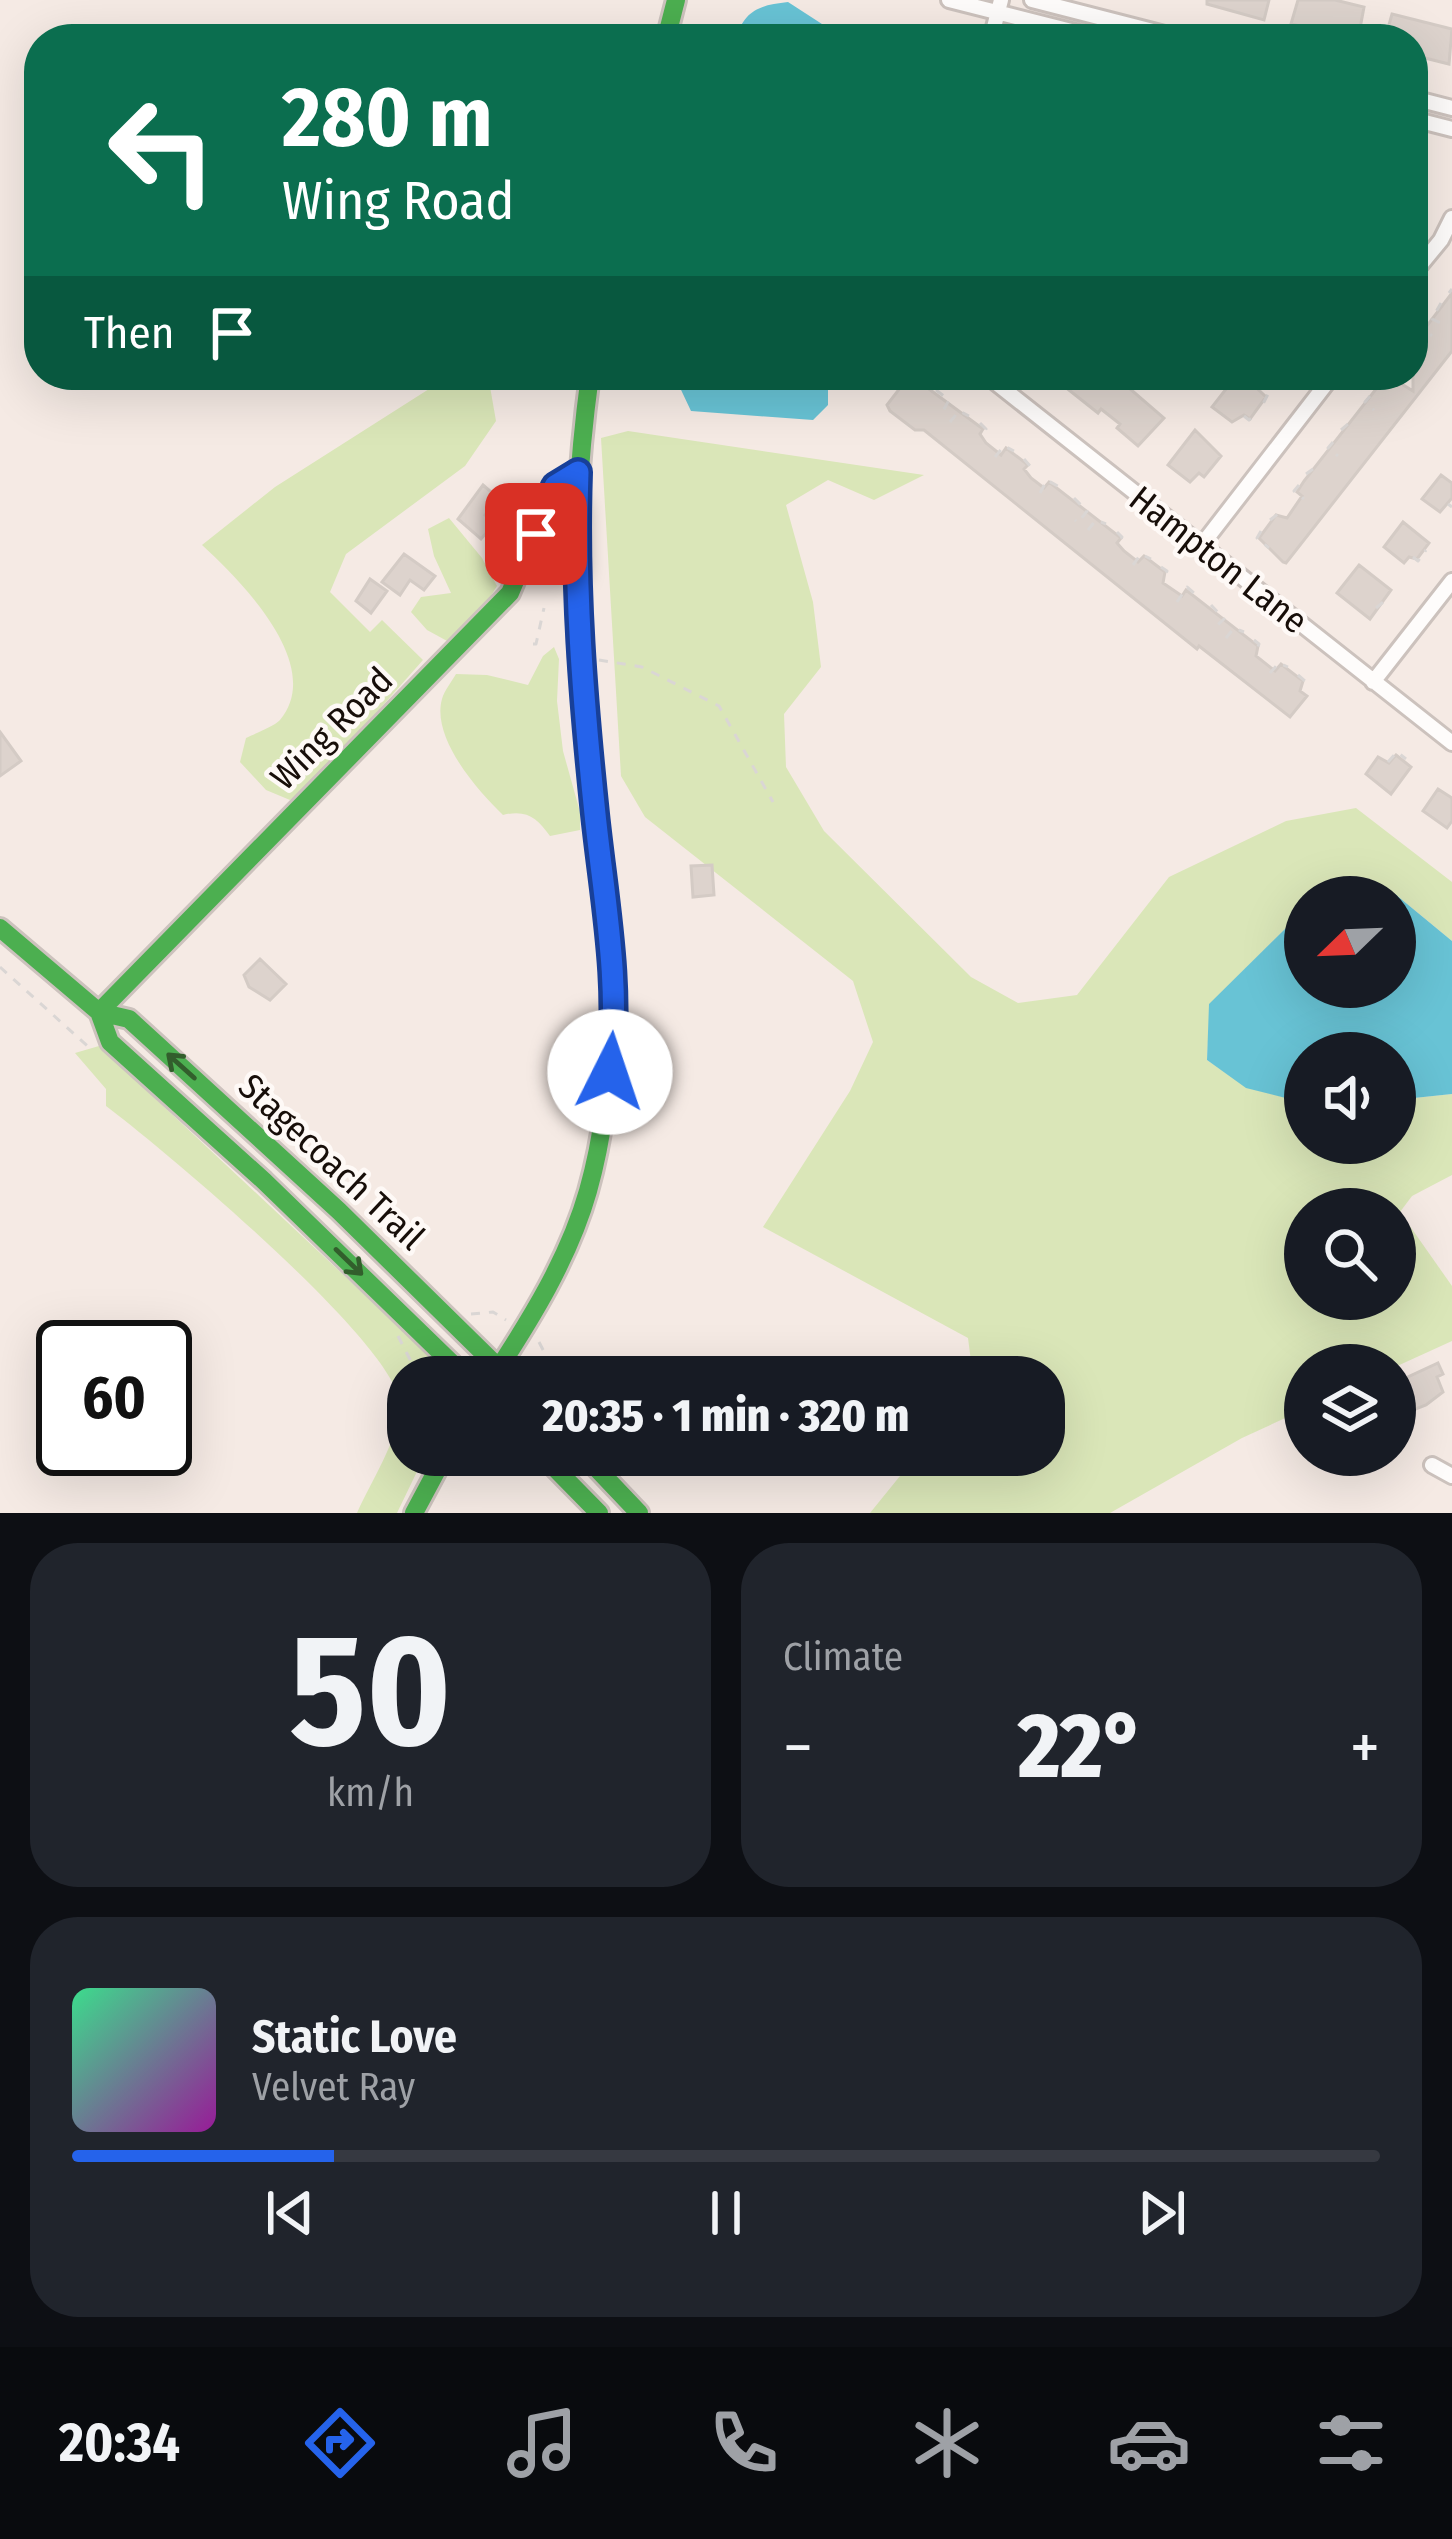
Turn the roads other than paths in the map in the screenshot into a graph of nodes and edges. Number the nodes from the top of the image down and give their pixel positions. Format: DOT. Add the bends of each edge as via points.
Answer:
graph roads {
  1 [pos="949,0"];
  2 [pos="1032,0"];
  3 [pos="999,6"];
  4 [pos="1056,24"];
  5 [pos="1126,24"];
  6 [pos="1452,218"];
  7 [pos="1428,255"];
  8 [pos="588,390"];
  9 [pos="1005,390"];
  10 [pos="1321,390"];
  11 [pos="578,472"];
  12 [pos="1202,545"];
  13 [pos="1452,581"];
  14 [pos="1373,682"];
  15 [pos="1452,743"];
  16 [pos="0,928"];
  17 [pos="99,1012"];
  18 [pos="444,1356"];
  19 [pos="482,1356"];
  20 [pos="513,1356"];
  21 [pos="1432,1465"];
  22 [pos="434,1476"];
  23 [pos="562,1476"];
  24 [pos="604,1476"];
  25 [pos="1452,1476"];
  26 [pos="414,1513"];
  27 [pos="598,1513"];
  28 [pos="639,1513"];
  1 -- 3 [label="street"];
  2 -- 5 [label="street"];
  3 -- 4 [label="street"];
  6 -- 7 [label="street"];
  8 -- 11 [label="main road"];
  9 -- 12 [label="street, Hampton Lane"];
  10 -- 12 [label="street"];
  11 -- 17 [label="main road, Wing Road" via="555,486 510,593"];
  11 -- 20 [label="main road" via="580,657 611,948 613,1054 587,1193 532,1329"];
  12 -- 14 [label="street, Hampton Lane"];
  13 -- 14 [label="street"];
  14 -- 15 [label="street, Hampton Lane"];
  16 -- 17 [label="main road, Stagecoach Trail"];
  17 -- 18 [label="main road, Stagecoach Trail, one-way" via="110,1042"];
  19 -- 17 [label="main road, Stagecoach Trail, one-way" via="339,1211 129,1019"];
  21 -- 25 [label="street"];
  22 -- 26 [label="main road"];
  23 -- 27 [label="main road"];
  24 -- 28 [label="main road"];
}
